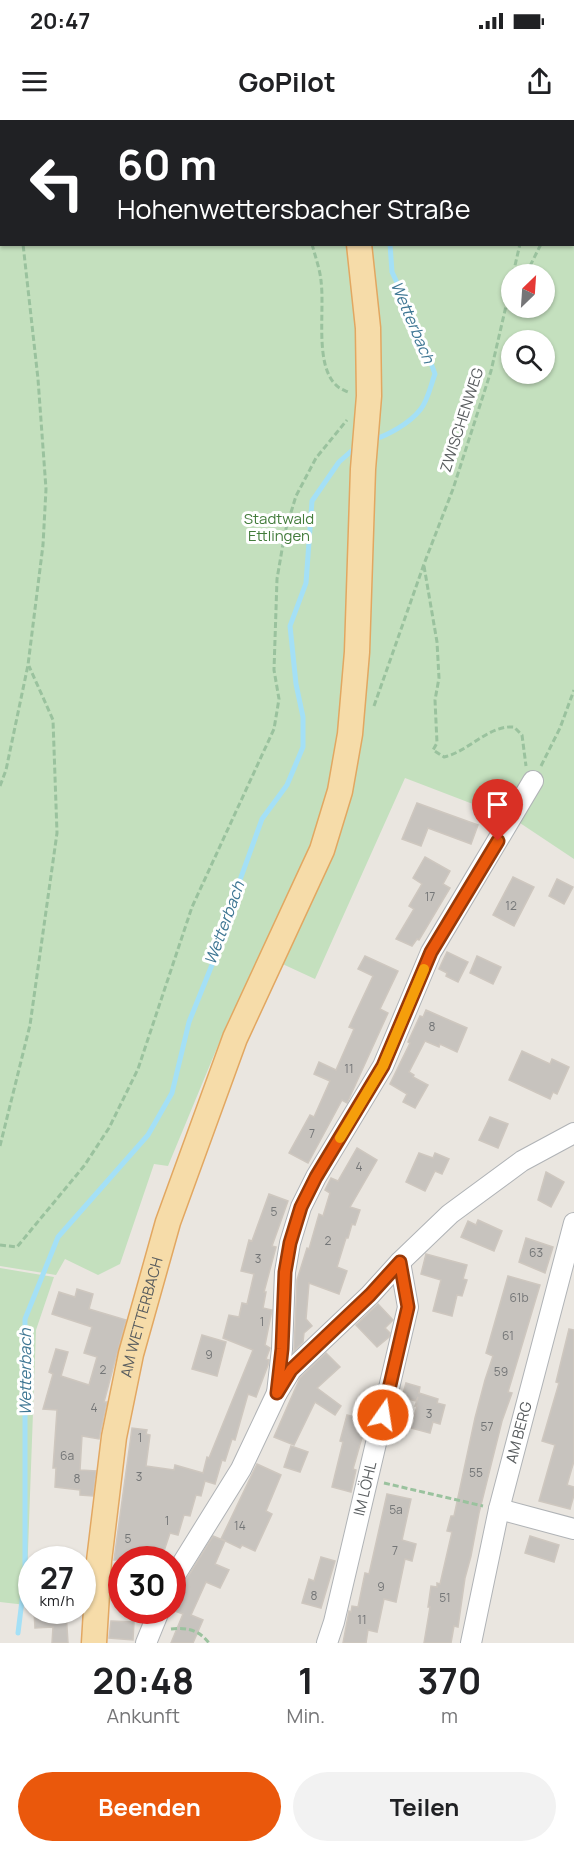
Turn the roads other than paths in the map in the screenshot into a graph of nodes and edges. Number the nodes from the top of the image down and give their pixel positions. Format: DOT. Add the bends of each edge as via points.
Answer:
graph roads {
  1 [pos="359,246"];
  2 [pos="533,781"];
  3 [pos="574,1133"];
  4 [pos="574,1222"];
  5 [pos="400,1262"];
  6 [pos="277,1393"];
  7 [pos="499,1509"];
  8 [pos="574,1529"];
  9 [pos="186,1557"];
  10 [pos="154,1624"];
  11 [pos="94,1643"];
  12 [pos="146,1643"];
  13 [pos="327,1643"];
  14 [pos="471,1643"];
  1 -- 11 [label="main road, AM WETTERBACH" via="369,364 358,418 363,469 357,652 350,734 340,791 322,849 249,1006 171,1212 123,1385 106,1495"];
  2 -- 6 [label="street" via="431,952 383,1066 301,1207 285,1272"];
  3 -- 5 [label="street" via="497,1178 450,1214"];
  4 -- 7 [label="street, AM BERG"];
  5 -- 6 [label="street" via="291,1370"];
  5 -- 13 [label="street, IM LÖHL" via="408,1307"];
  6 -- 9 [label="street" via="241,1469"];
  7 -- 8 [label="street"];
  7 -- 14 [label="street, AM BERG"];
  10 -- 12 [label="street"];
}
